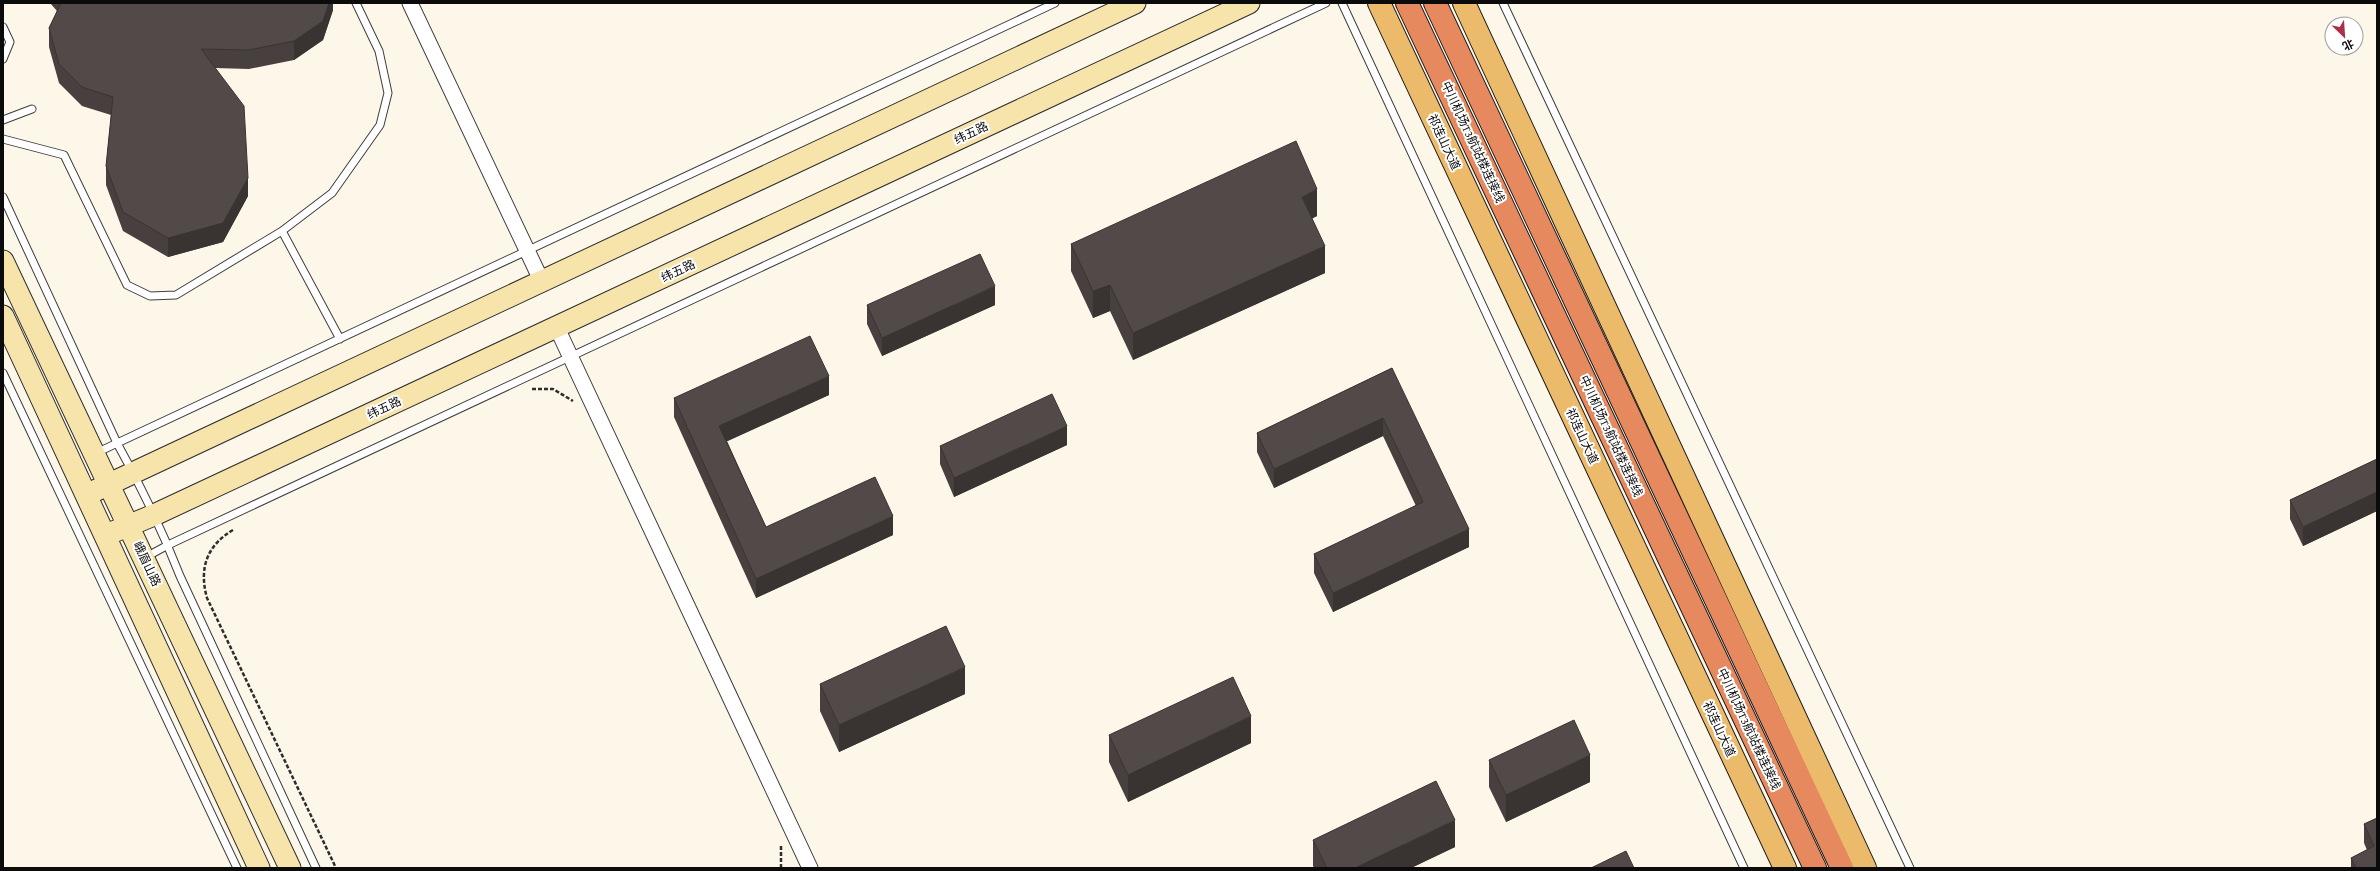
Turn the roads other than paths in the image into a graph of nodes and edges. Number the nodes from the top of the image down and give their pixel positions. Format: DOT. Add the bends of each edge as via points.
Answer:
graph roads {
  1 [pos="356,3"];
  2 [pos="410,3"];
  3 [pos="1055,3"];
  4 [pos="1135,3"];
  5 [pos="1249,3"];
  6 [pos="1326,3"];
  7 [pos="1342,3"];
  8 [pos="1379,3"];
  9 [pos="1407,3"];
  10 [pos="1435,3"];
  11 [pos="1464,3"];
  12 [pos="1503,3"];
  13 [pos="3,27"];
  14 [pos="3,59"];
  15 [pos="32,109"];
  16 [pos="3,120"];
  17 [pos="3,139"];
  18 [pos="3,197"];
  19 [pos="282,231"];
  20 [pos="527,251"];
  21 [pos="3,261"];
  22 [pos="542,282"];
  23 [pos="3,316"];
  24 [pos="557,328"];
  25 [pos="340,339"];
  26 [pos="571,358"];
  27 [pos="3,373"];
  28 [pos="117,443"];
  29 [pos="94,453"];
  30 [pos="134,472"];
  31 [pos="109,485"];
  32 [pos="86,495"];
  33 [pos="154,515"];
  34 [pos="128,526"];
  35 [pos="106,535"];
  36 [pos="168,545"];
  37 [pos="144,558"];
  38 [pos="237,868"];
  39 [pos="259,868"];
  40 [pos="290,868"];
  41 [pos="316,868"];
  42 [pos="810,868"];
  43 [pos="1744,868"];
  44 [pos="1785,868"];
  45 [pos="1815,868"];
  46 [pos="1842,868"];
  47 [pos="1865,868"];
  48 [pos="1910,868"];
  1 -- 19 [label="lane" via="379,51 388,93 380,125 332,193"];
  2 -- 20 [label="street"];
  3 -- 20 [label="lane"];
  4 -- 22 [label="street"];
  5 -- 24 [label="street, 纬五路"];
  6 -- 26 [label="lane"];
  7 -- 43 [label="lane"];
  8 -- 44 [label="main road, 祁连山大道"];
  9 -- 45 [label="highway, 中川机场T3航站楼连接线"];
  10 -- 46 [label="highway, 中川机场T3航站楼连接线"];
  11 -- 47 [label="main road"];
  12 -- 48 [label="lane"];
  13 -- 14 [label="lane" via="10,42"];
  15 -- 16 [label="lane"];
  17 -- 19 [label="lane" via="64,155 127,285 150,296 176,295"];
  18 -- 28 [label="lane"];
  19 -- 25 [label="lane"];
  20 -- 22 [label="street"];
  20 -- 25 [label="lane"];
  21 -- 29 [label="street, 峨眉山路"];
  22 -- 30 [label="street"];
  23 -- 32 [label="street, 峨眉山路"];
  24 -- 26 [label="street"];
  24 -- 33 [label="street, 纬五路"];
  25 -- 28 [label="lane"];
  26 -- 36 [label="lane"];
  26 -- 42 [label="street"];
  27 -- 38 [label="lane"];
  28 -- 29 [label="lane"];
  28 -- 30 [label="lane"];
  29 -- 31 [label="street, 峨眉山路"];
  30 -- 31 [label="street"];
  30 -- 33 [label="lane"];
  31 -- 32 [label="street"];
  31 -- 34 [label="street, 峨眉山路"];
  32 -- 35 [label="street, 峨眉山路"];
  33 -- 34 [label="street, 纬五路"];
  33 -- 36 [label="lane"];
  34 -- 35 [label="street, 纬五路"];
  34 -- 37 [label="street, 峨眉山路"];
  35 -- 39 [label="street, 峨眉山路"];
  36 -- 37 [label="lane"];
  36 -- 41 [label="lane" via="180,576"];
  37 -- 40 [label="street, 峨眉山路"];
}
